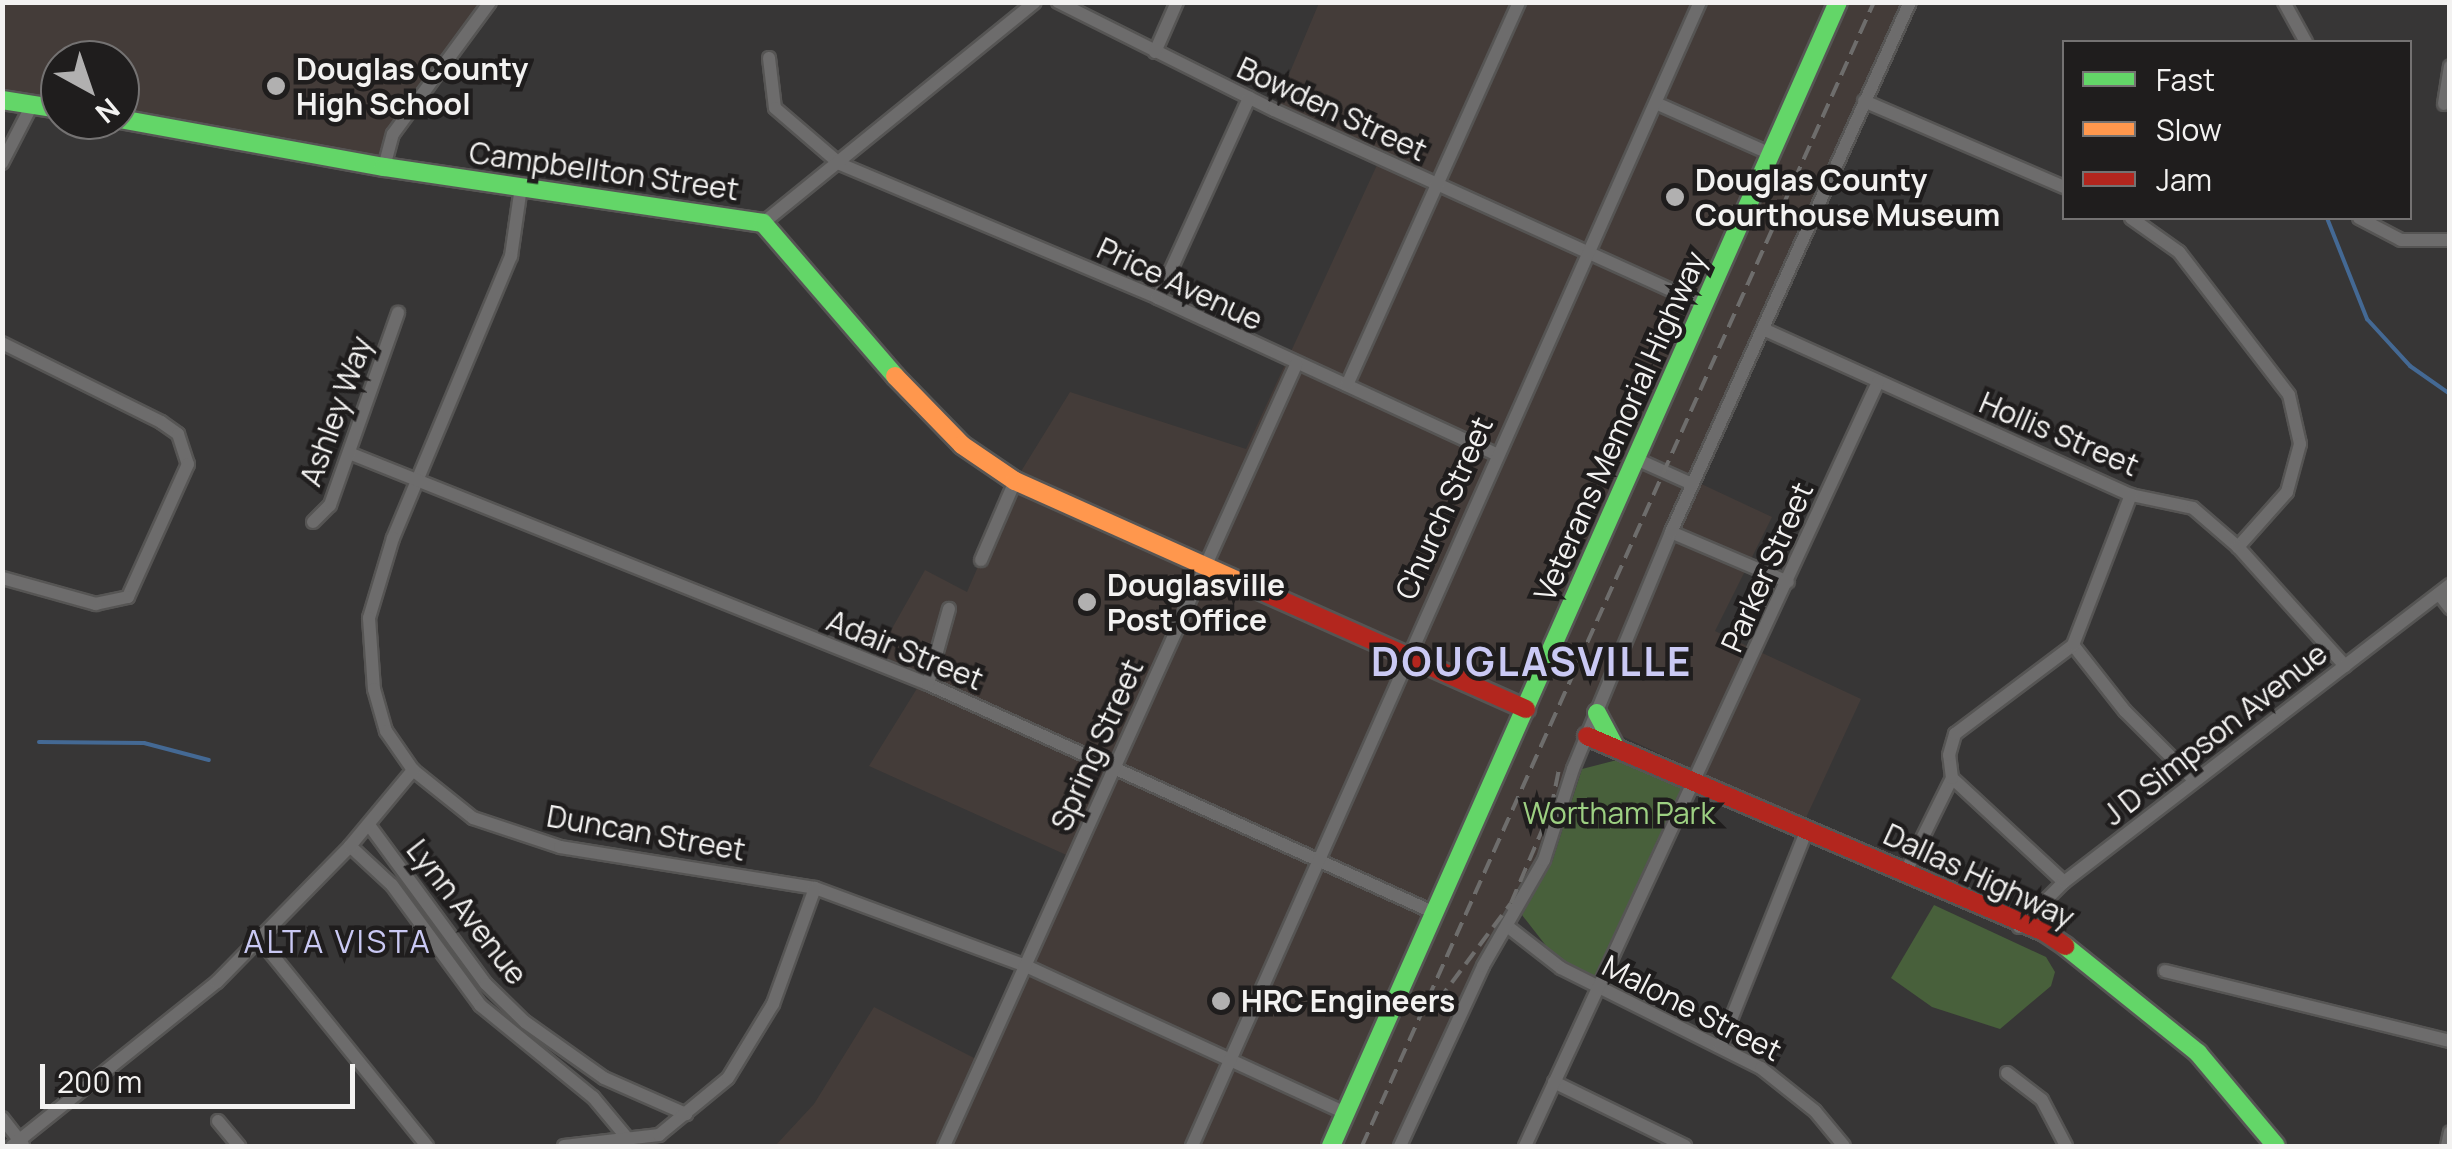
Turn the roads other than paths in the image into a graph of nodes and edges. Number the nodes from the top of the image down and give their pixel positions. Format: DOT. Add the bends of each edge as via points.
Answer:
graph roads {
  1 [pos="490,2"];
  2 [pos="1034,2"];
  3 [pos="1058,2"];
  4 [pos="1177,2"];
  5 [pos="1519,2"];
  6 [pos="1700,2"];
  7 [pos="1838,2"];
  8 [pos="1910,2"];
  9 [pos="2284,2"];
  10 [pos="2305,40"];
  11 [pos="1155,52"];
  12 [pos="769,58"];
  13 [pos="2450,66"];
  14 [pos="1250,98"];
  15 [pos="2,100"];
  16 [pos="1864,101"];
  17 [pos="32,104"];
  18 [pos="1658,104"];
  19 [pos="2444,104"];
  20 [pos="40,105"];
  21 [pos="140,123"];
  22 [pos="1771,154"];
  23 [pos="2,164"];
  24 [pos="840,164"];
  25 [pos="384,167"];
  26 [pos="1436,185"];
  27 [pos="2062,186"];
  28 [pos="522,187"];
  29 [pos="2134,220"];
  30 [pos="2363,220"];
  31 [pos="763,223"];
  32 [pos="2450,240"];
  33 [pos="1589,251"];
  34 [pos="1158,298"];
  35 [pos="1704,305"];
  36 [pos="398,312"];
  37 [pos="1763,329"];
  38 [pos="2,343"];
  39 [pos="1296,365"];
  40 [pos="1878,382"];
  41 [pos="1348,385"];
  42 [pos="348,453"];
  43 [pos="1496,454"];
  44 [pos="1636,459"];
  45 [pos="418,480"];
  46 [pos="1014,480"];
  47 [pos="1692,484"];
  48 [pos="2131,495"];
  49 [pos="313,522"];
  50 [pos="1671,532"];
  51 [pos="2238,547"];
  52 [pos="981,560"];
  53 [pos="1205,565"];
  54 [pos="2,578"];
  55 [pos="1788,582"];
  56 [pos="2444,590"];
  57 [pos="2450,608"];
  58 [pos="950,609"];
  59 [pos="2073,645"];
  60 [pos="1406,654"];
  61 [pos="2345,666"];
  62 [pos="928,684"];
  63 [pos="1526,709"];
  64 [pos="1597,713"];
  65 [pos="1587,736"];
  66 [pos="1616,748"];
  67 [pos="1114,767"];
  68 [pos="413,770"];
  69 [pos="1952,778"];
  70 [pos="2194,780"];
  71 [pos="1695,784"];
  72 [pos="369,825"];
  73 [pos="1806,832"];
  74 [pos="1834,844"];
  75 [pos="350,846"];
  76 [pos="1318,860"];
  77 [pos="1906,869"];
  78 [pos="2064,882"];
  79 [pos="815,888"];
  80 [pos="1435,913"];
  81 [pos="2020,925"];
  82 [pos="1507,926"];
  83 [pos="260,940"];
  84 [pos="1026,966"];
  85 [pos="2165,971"];
  86 [pos="1603,990"];
  87 [pos="2450,1041"];
  88 [pos="1720,1047"];
  89 [pos="1229,1059"];
  90 [pos="2007,1072"];
  91 [pos="1554,1082"];
  92 [pos="1346,1113"];
  93 [pos="686,1114"];
  94 [pos="2,1118"];
  95 [pos="218,1121"];
  96 [pos="2450,1132"];
  97 [pos="628,1139"];
  98 [pos="19,1144"];
  99 [pos="238,1146"];
  100 [pos="427,1146"];
  101 [pos="564,1146"];
  102 [pos="944,1146"];
  103 [pos="1192,1146"];
  104 [pos="1330,1146"];
  105 [pos="1400,1146"];
  106 [pos="1526,1146"];
  107 [pos="1685,1146"];
  108 [pos="1844,1146"];
  109 [pos="2066,1146"];
  110 [pos="2276,1146"];
  111 [pos="2447,1146"];
  1 -- 25 [label="street" via="393,134"];
  2 -- 24 [label="street"];
  3 -- 11 [label="street, Bowden Street"];
  4 -- 11 [label="street"];
  5 -- 26 [label="street"];
  6 -- 18 [label="street, Church Street"];
  7 -- 22 [label="main road, Veterans Memorial Highway"];
  8 -- 16 [label="street"];
  9 -- 10 [label="street"];
  11 -- 14 [label="street, Bowden Street"];
  12 -- 24 [label="street, Price Avenue" via="775,108"];
  13 -- 19 [label="street"];
  14 -- 26 [label="street, Bowden Street"];
  14 -- 34 [label="street"];
  15 -- 17 [label="main road"];
  16 -- 27 [label="street"];
  16 -- 37 [label="street"];
  17 -- 20 [label="main road"];
  17 -- 23 [label="street"];
  18 -- 22 [label="street"];
  18 -- 33 [label="street, Church Street"];
  21 -- 25 [label="main road, Campbellton Street"];
  22 -- 35 [label="main road, Veterans Memorial Highway"];
  24 -- 31 [label="street"];
  24 -- 34 [label="street, Price Avenue"];
  25 -- 28 [label="main road, Campbellton Street"];
  26 -- 33 [label="street, Bowden Street"];
  26 -- 41 [label="street"];
  28 -- 31 [label="main road, Campbellton Street"];
  28 -- 45 [label="street, Duncan Street" via="511,256"];
  29 -- 51 [label="street" via="2179,252 2289,395 2300,444 2287,492"];
  30 -- 32 [label="street" via="2401,240"];
  31 -- 46 [label="main road, Campbellton Street" via="916,400 962,446"];
  33 -- 35 [label="street, Bowden Street"];
  33 -- 43 [label="street, Church Street"];
  34 -- 39 [label="street, Price Avenue"];
  35 -- 44 [label="main road, Veterans Memorial Highway"];
  36 -- 42 [label="street, Ashley Way"];
  37 -- 40 [label="street, Hollis Street"];
  37 -- 47 [label="street"];
  38 -- 54 [label="street" via="160,422 178,434 188,464 128,598 96,604"];
  39 -- 41 [label="street, Price Avenue"];
  39 -- 53 [label="street, Spring Street"];
  40 -- 48 [label="street, Hollis Street"];
  40 -- 55 [label="street, Parker Street"];
  41 -- 43 [label="street, Price Avenue"];
  42 -- 45 [label="street, Adair Street"];
  42 -- 49 [label="street, Ashley Way" via="330,505"];
  43 -- 60 [label="street, Church Street"];
  44 -- 47 [label="street"];
  44 -- 63 [label="main road, Veterans Memorial Highway"];
  45 -- 62 [label="street, Adair Street"];
  45 -- 68 [label="street, Duncan Street" via="369,618 374,689 386,731"];
  46 -- 52 [label="street"];
  46 -- 53 [label="main road, Campbellton Street"];
  47 -- 50 [label="street"];
  48 -- 51 [label="street, Hollis Street" via="2193,508"];
  48 -- 59 [label="street"];
  50 -- 55 [label="street"];
  50 -- 64 [label="street"];
  51 -- 61 [label="street, Hollis Street"];
  53 -- 60 [label="main road, Campbellton Street"];
  53 -- 67 [label="street, Spring Street"];
  55 -- 71 [label="street, Parker Street"];
  56 -- 57 [label="street"];
  56 -- 61 [label="street, J D Simpson Avenue"];
  58 -- 62 [label="street"];
  59 -- 69 [label="street" via="1954,734"];
  59 -- 70 [label="street" via="2125,712"];
  60 -- 63 [label="main road, Campbellton Street"];
  60 -- 76 [label="street, Church Street"];
  61 -- 70 [label="street, J D Simpson Avenue"];
  62 -- 67 [label="street, Adair Street"];
  63 -- 80 [label="main road, Veterans Memorial Highway"];
  64 -- 65 [label="street"];
  64 -- 66 [label="main road"];
  65 -- 66 [label="main road, Dallas Highway"];
  65 -- 82 [label="street" via="1544,860"];
  66 -- 71 [label="main road, Dallas Highway"];
  67 -- 76 [label="street, Adair Street"];
  67 -- 84 [label="street, Spring Street"];
  68 -- 72 [label="street"];
  68 -- 79 [label="street, Duncan Street" via="473,818 560,847"];
  69 -- 77 [label="street"];
  69 -- 78 [label="street"];
  70 -- 78 [label="street, J D Simpson Avenue"];
  71 -- 73 [label="main road, Dallas Highway"];
  71 -- 86 [label="street, Parker Street"];
  72 -- 75 [label="street"];
  72 -- 93 [label="street, Lynn Avenue" via="486,984 525,1022 604,1078"];
  73 -- 74 [label="main road, Dallas Highway"];
  73 -- 88 [label="street"];
  74 -- 77 [label="main road, Dallas Highway"];
  74 -- 81 [label="main road, Dallas Highway"];
  75 -- 83 [label="street"];
  75 -- 97 [label="street" via="392,885 480,1004 593,1097"];
  76 -- 80 [label="street, Adair Street"];
  76 -- 89 [label="street, Church Street"];
  77 -- 81 [label="main road, Dallas Highway"];
  78 -- 81 [label="street, J D Simpson Avenue"];
  79 -- 84 [label="street, Duncan Street"];
  79 -- 93 [label="street" via="774,1004 728,1078"];
  80 -- 92 [label="main road, Veterans Memorial Highway"];
  81 -- 110 [label="main road, Dallas Highway" via="2143,1006 2198,1053"];
  82 -- 86 [label="street, Malone Street"];
  82 -- 105 [label="street"];
  83 -- 98 [label="street"];
  83 -- 100 [label="street"];
  84 -- 89 [label="street, Duncan Street"];
  84 -- 102 [label="street, Spring Street"];
  85 -- 87 [label="street"];
  86 -- 88 [label="street, Malone Street"];
  86 -- 91 [label="street, Parker Street"];
  88 -- 108 [label="street, Malone Street" via="1782,1082"];
  89 -- 92 [label="street, Duncan Street"];
  89 -- 103 [label="street, Church Street"];
  90 -- 109 [label="street" via="2042,1100"];
  91 -- 106 [label="street, Parker Street"];
  91 -- 107 [label="street"];
  92 -- 104 [label="main road, Veterans Memorial Highway"];
  93 -- 97 [label="street" via="659,1134"];
  94 -- 98 [label="street"];
  95 -- 99 [label="street"];
  96 -- 111 [label="street"];
  97 -- 101 [label="street"];
}
